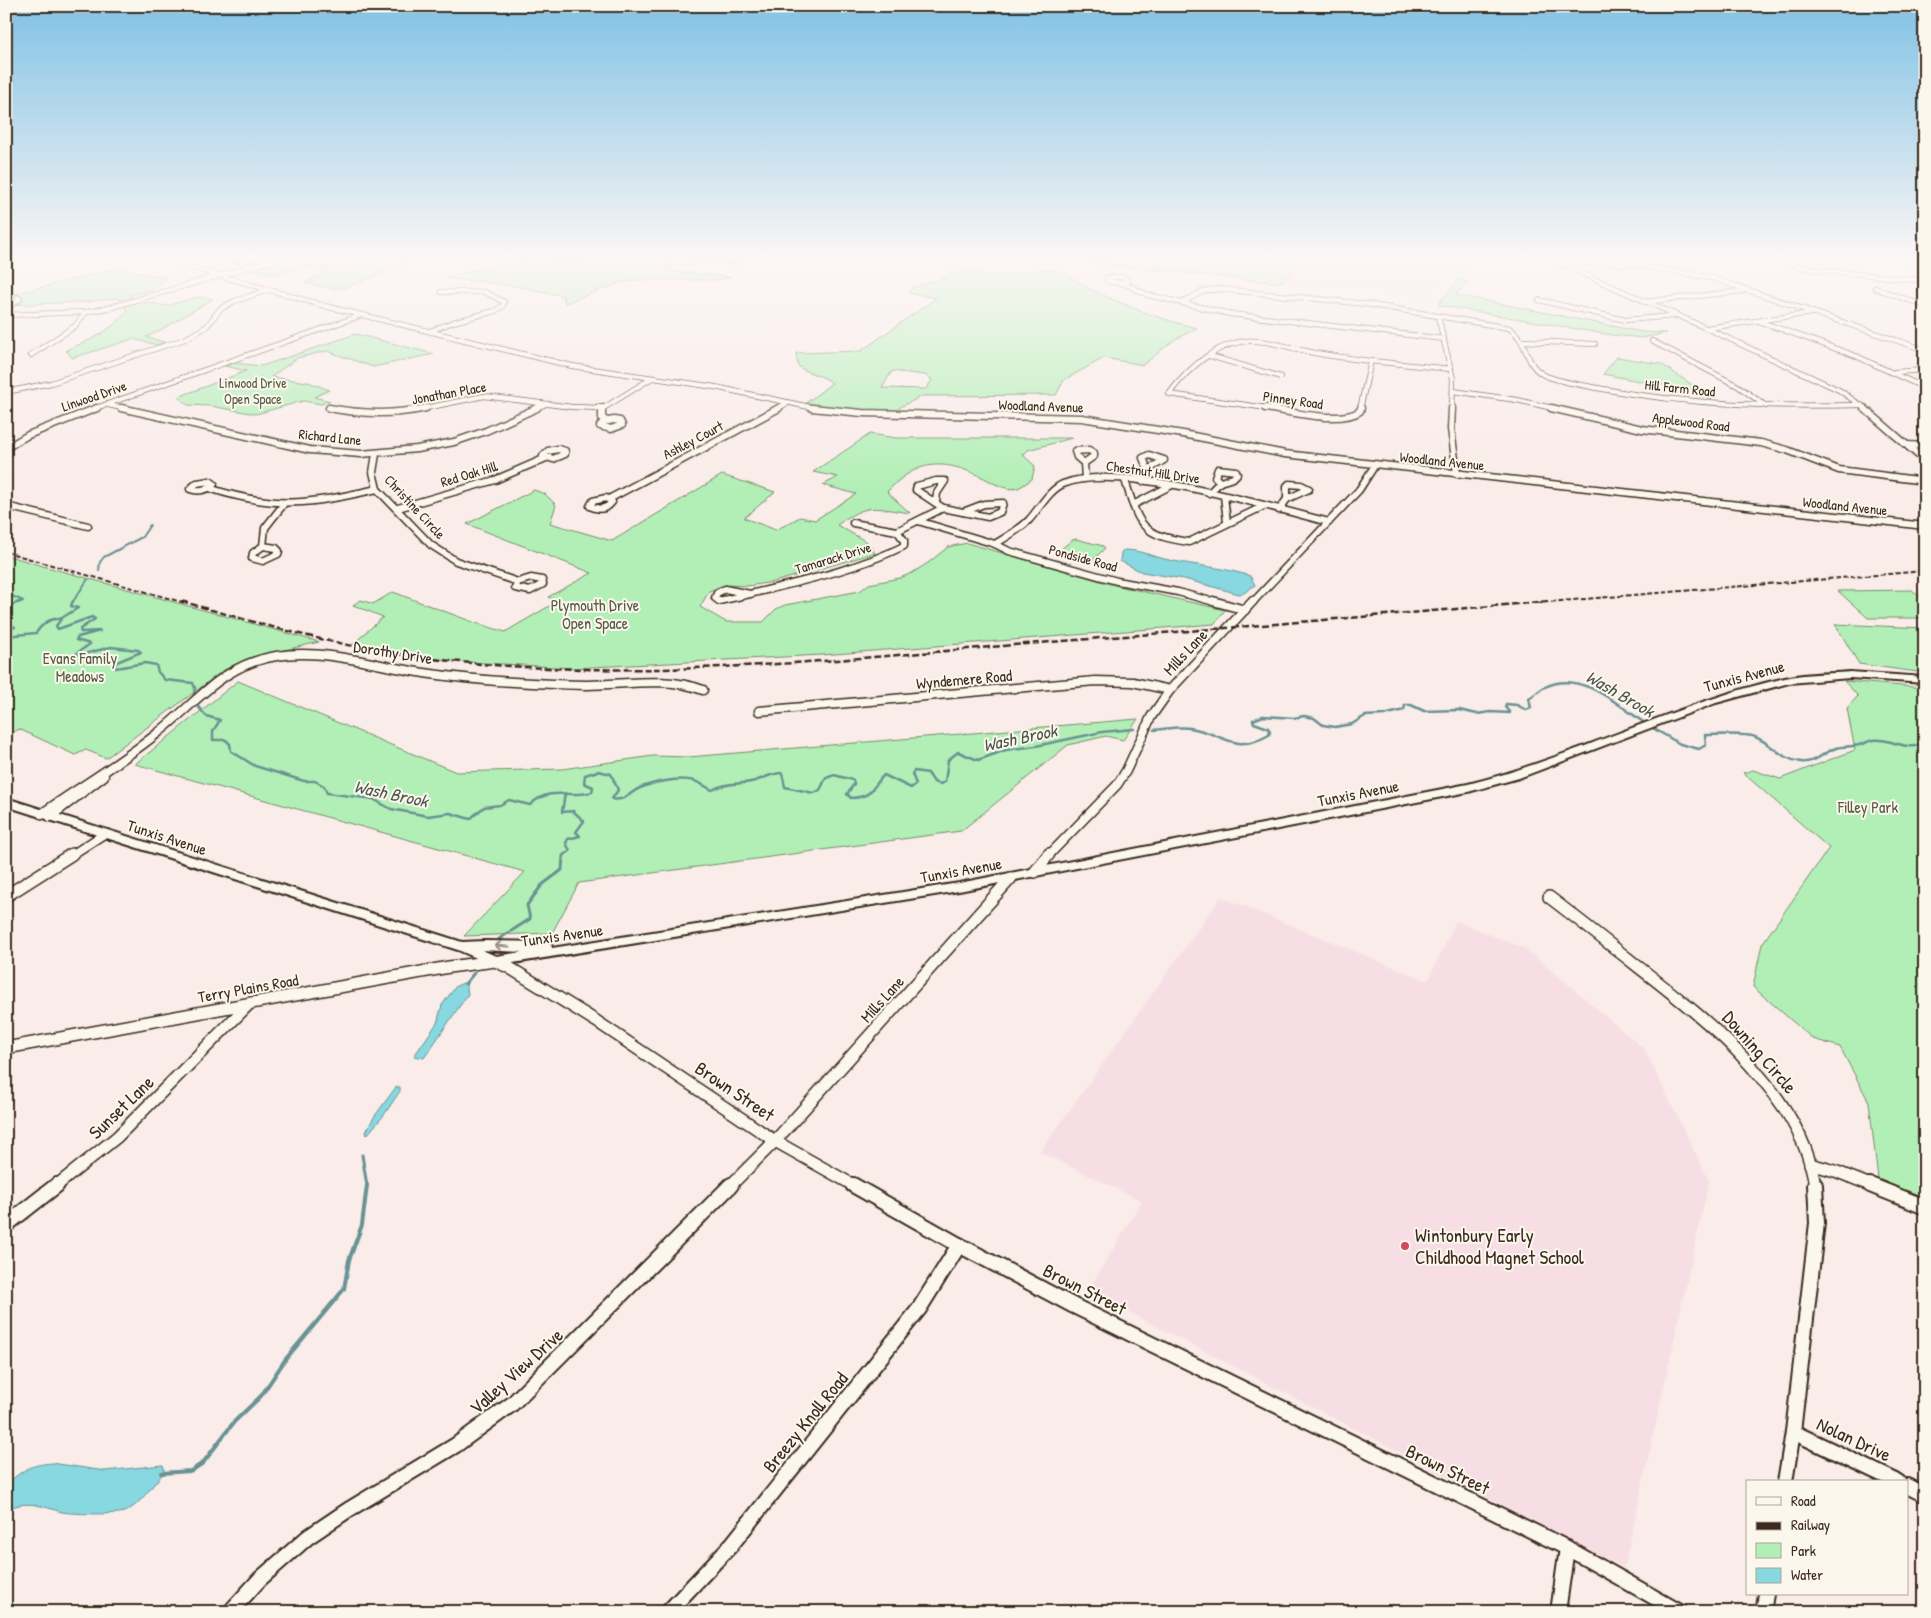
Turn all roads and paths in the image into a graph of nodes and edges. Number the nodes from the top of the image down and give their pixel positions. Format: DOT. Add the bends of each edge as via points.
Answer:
graph roads {
  1 [pos="61,336"];
  2 [pos="191,336"];
  3 [pos="305,336"];
  4 [pos="447,336"];
  5 [pos="1413,336"];
  6 [pos="1443,336"];
  7 [pos="1521,336"];
  8 [pos="1722,336"];
  9 [pos="1799,336"];
  10 [pos="1882,336"];
  11 [pos="1444,339"];
  12 [pos="1523,341"];
  13 [pos="1652,341"];
  14 [pos="1595,344"];
  15 [pos="1925,350"];
  16 [pos="31,355"];
  17 [pos="1210,356"];
  18 [pos="1371,360"];
  19 [pos="1451,369"];
  20 [pos="1925,370"];
  21 [pos="1894,372"];
  22 [pos="1281,376"];
  23 [pos="653,378"];
  24 [pos="1925,388"];
  25 [pos="1453,391"];
  26 [pos="6,392"];
  27 [pos="788,403"];
  28 [pos="546,404"];
  29 [pos="108,405"];
  30 [pos="1766,406"];
  31 [pos="1861,406"];
  32 [pos="329,408"];
  33 [pos="602,408"];
  34 [pos="607,421"];
  35 [pos="1907,445"];
  36 [pos="1925,446"];
  37 [pos="6,448"];
  38 [pos="376,454"];
  39 [pos="546,458"];
  40 [pos="1925,461"];
  41 [pos="1084,463"];
  42 [pos="1375,465"];
  43 [pos="1148,470"];
  44 [pos="1457,474"];
  45 [pos="1086,478"];
  46 [pos="1126,480"];
  47 [pos="1142,480"];
  48 [pos="1925,481"];
  49 [pos="1220,482"];
  50 [pos="1170,486"];
  51 [pos="209,488"];
  52 [pos="377,489"];
  53 [pos="1209,493"];
  54 [pos="1224,496"];
  55 [pos="609,499"];
  56 [pos="1287,499"];
  57 [pos="936,502"];
  58 [pos="283,505"];
  59 [pos="1134,505"];
  60 [pos="6,506"];
  61 [pos="1264,506"];
  62 [pos="398,508"];
  63 [pos="943,508"];
  64 [pos="1279,510"];
  65 [pos="963,512"];
  66 [pos="918,521"];
  67 [pos="1228,522"];
  68 [pos="1329,522"];
  69 [pos="853,523"];
  70 [pos="88,526"];
  71 [pos="1925,526"];
  72 [pos="897,530"];
  73 [pos="995,544"];
  74 [pos="263,546"];
  75 [pos="518,582"];
  76 [pos="750,594"];
  77 [pos="1245,610"];
  78 [pos="1925,680"];
  79 [pos="703,690"];
  80 [pos="1170,690"];
  81 [pos="759,710"];
  82 [pos="6,802"];
  83 [pos="46,815"];
  84 [pos="104,834"];
  85 [pos="1035,872"];
  86 [pos="1011,878"];
  87 [pos="6,896"];
  88 [pos="1549,896"];
  89 [pos="603,945"];
  90 [pos="463,947"];
  91 [pos="495,961"];
  92 [pos="250,1002"];
  93 [pos="6,1048"];
  94 [pos="775,1141"];
  95 [pos="1810,1164"];
  96 [pos="1925,1207"];
  97 [pos="6,1225"];
  98 [pos="959,1245"];
  99 [pos="1793,1432"];
  100 [pos="1785,1480"];
  101 [pos="1894,1480"];
  102 [pos="1908,1486"];
  103 [pos="1925,1494"];
  104 [pos="1566,1548"];
  105 [pos="1766,1596"];
  106 [pos="230,1612"];
  107 [pos="668,1612"];
  108 [pos="1558,1612"];
  109 [pos="1680,1612"];
  110 [pos="1763,1612"];
  1 -- 16 [label="street"];
  2 -- 26 [label="street" via="51,382"];
  3 -- 29 [label="street, Linwood Drive"];
  4 -- 23 [label="street, Woodland Avenue" via="572,366"];
  5 -- 11 [label="street"];
  6 -- 11 [label="street"];
  7 -- 12 [label="street, Hill Farm Road"];
  8 -- 31 [label="street" via="1839,390"];
  9 -- 21 [label="street"];
  10 -- 15 [label="street"];
  11 -- 19 [label="street"];
  12 -- 14 [label="street"];
  12 -- 30 [label="street, Hill Farm Road" via="1536,369 1554,378 1673,401"];
  13 -- 30 [label="street" via="1736,383"];
  17 -- 18 [label="street" via="1237,342 1254,340"];
  17 -- 18 [label="street, Pinney Road" via="1192,368 1169,394 1328,416 1352,416 1360,411"];
  17 -- 22 [label="street"];
  18 -- 19 [label="street"];
  19 -- 25 [label="street"];
  20 -- 21 [label="street"];
  21 -- 24 [label="street"];
  23 -- 27 [label="street, Woodland Avenue"];
  23 -- 33 [label="street"];
  25 -- 44 [label="street" via="1451,430"];
  25 -- 48 [label="street, Applewood Road" via="1517,400 1642,429 1761,443 1839,470"];
  27 -- 42 [label="street, Woodland Avenue" via="862,413 1082,418 1285,454"];
  27 -- 55 [label="street, Ashley Court"];
  28 -- 32 [label="street, Jonathan Place" via="481,396 396,413 357,413"];
  28 -- 33 [label="street, Jonathan Place"];
  28 -- 38 [label="street, Richard Lane" via="454,442"];
  29 -- 37 [label="street, Linwood Drive" via="45,427"];
  29 -- 38 [label="street, Richard Lane" via="310,450"];
  30 -- 31 [label="street, Hill Farm Road"];
  31 -- 35 [label="street"];
  33 -- 34 [label="street" via="602,418"];
  35 -- 36 [label="street"];
  35 -- 40 [label="street"];
  38 -- 52 [label="street, Christine Circle" via="372,469"];
  39 -- 62 [label="street, Red Oak Hill" via="496,480"];
  41 -- 45 [label="street"];
  42 -- 44 [label="street, Woodland Avenue"];
  42 -- 68 [label="street, Mills Lane" via="1368,479"];
  43 -- 47 [label="street"];
  44 -- 71 [label="street, Woodland Avenue"];
  45 -- 46 [label="street, Chestnut Hill Drive"];
  45 -- 73 [label="street, Chestnut Hill Drive" via="1062,484 1025,525"];
  46 -- 47 [label="street, Chestnut Hill Drive"];
  46 -- 59 [label="street"];
  47 -- 50 [label="street, Chestnut Hill Drive"];
  49 -- 53 [label="street"];
  50 -- 53 [label="street, Chestnut Hill Drive"];
  50 -- 59 [label="street"];
  51 -- 58 [label="street" via="248,502"];
  52 -- 58 [label="street"];
  52 -- 62 [label="street, Christine Circle"];
  53 -- 54 [label="street, Chestnut Hill Drive"];
  54 -- 61 [label="street, Chestnut Hill Drive"];
  54 -- 67 [label="street"];
  56 -- 64 [label="street"];
  57 -- 57 [label="street" via="916,490 917,486 945,482 937,493"];
  57 -- 63 [label="street"];
  58 -- 74 [label="street" via="261,534"];
  59 -- 67 [label="street" via="1144,528 1178,541 1189,542"];
  60 -- 70 [label="street"];
  61 -- 64 [label="street, Chestnut Hill Drive"];
  61 -- 67 [label="street"];
  62 -- 75 [label="street, Christine Circle" via="440,552"];
  63 -- 65 [label="street"];
  63 -- 66 [label="street"];
  64 -- 68 [label="street, Chestnut Hill Drive"];
  65 -- 65 [label="street" via="988,517 1000,512 1003,504 984,504"];
  66 -- 72 [label="street"];
  66 -- 73 [label="street, Pondside Road"];
  68 -- 77 [label="street, Mills Lane"];
  69 -- 72 [label="street, Tamarack Drive"];
  72 -- 76 [label="street, Tamarack Drive" via="904,546 896,551 819,578"];
  73 -- 77 [label="street, Pondside Road" via="1009,551 1117,581 1178,592"];
  77 -- 80 [label="street, Mills Lane"];
  78 -- 85 [label="main road, Tunxis Avenue" via="1850,675 1788,680 1712,701 1515,776 1468,788"];
  79 -- 83 [label="street, Dorothy Drive" via="682,683 536,684 457,677 300,654 274,657 251,663 228,675 100,780"];
  80 -- 81 [label="street, Wyndemere Road" via="1129,681 1095,681"];
  80 -- 85 [label="street, Mills Lane" via="1151,717 1117,785 1057,845"];
  82 -- 83 [label="main road, Tunxis Avenue"];
  83 -- 84 [label="main road, Tunxis Avenue"];
  84 -- 87 [label="street"];
  84 -- 90 [label="main road, Tunxis Avenue"];
  85 -- 86 [label="main road, Tunxis Avenue"];
  86 -- 89 [label="main road, Tunxis Avenue"];
  86 -- 94 [label="street, Mills Lane"];
  88 -- 95 [label="street, Downing Circle" via="1707,1021 1734,1047 1776,1095"];
  89 -- 90 [label="main road, one-way"];
  89 -- 91 [label="main road, Tunxis Avenue"];
  90 -- 91 [label="main road, Tunxis Avenue"];
  91 -- 92 [label="street, Terry Plains Road"];
  91 -- 94 [label="street, Brown Street" via="529,978 596,1021"];
  92 -- 93 [label="street, Terry Plains Road"];
  92 -- 97 [label="street, Sunset Lane" via="117,1137"];
  94 -- 98 [label="street, Brown Street"];
  94 -- 106 [label="street, Valley View Drive" via="512,1404 456,1445 308,1537 260,1579"];
  95 -- 96 [label="street"];
  95 -- 99 [label="street, Downing Circle" via="1817,1223"];
  98 -- 104 [label="street, Brown Street" via="1125,1331"];
  98 -- 107 [label="street, Breezy Knoll Road" via="939,1280 907,1324 732,1544"];
  99 -- 100 [label="street, Downing Circle"];
  99 -- 101 [label="street, Nolan Drive"];
  102 -- 103 [label="street"];
  104 -- 108 [label="street"];
  104 -- 109 [label="street, Brown Street"];
  105 -- 110 [label="street"];
}
